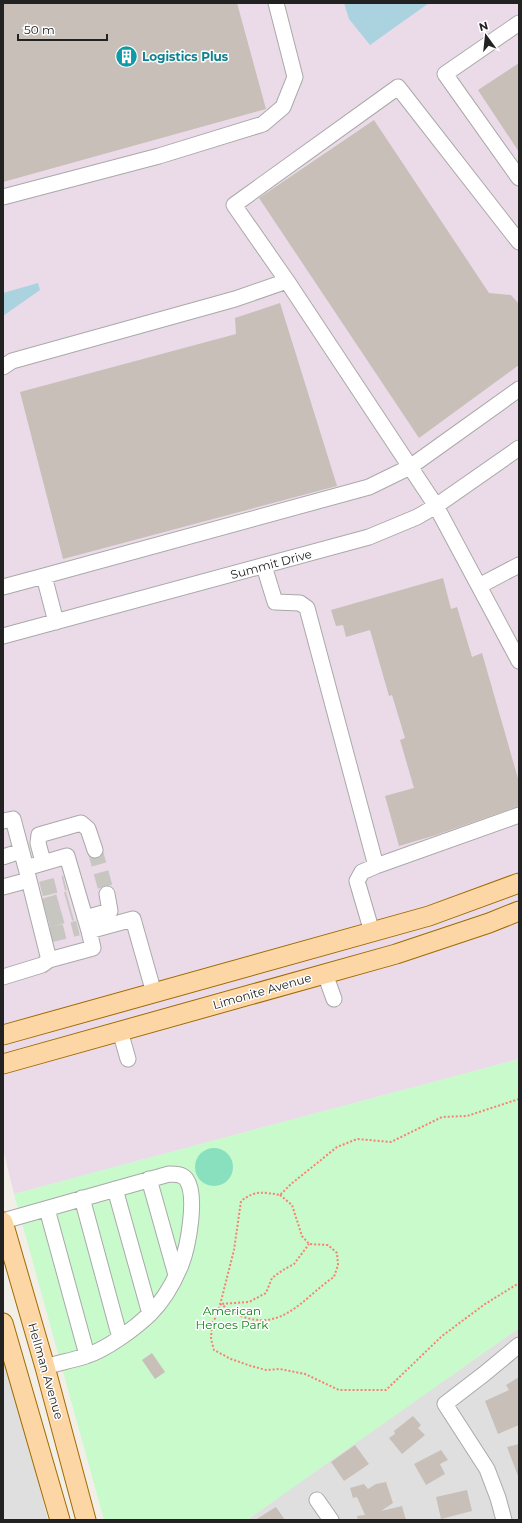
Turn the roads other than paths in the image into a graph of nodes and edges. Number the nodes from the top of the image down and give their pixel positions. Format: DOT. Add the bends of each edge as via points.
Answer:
graph roads {
  1 [pos="276,3"];
  2 [pos="519,23"];
  3 [pos="519,178"];
  4 [pos="3,197"];
  5 [pos="519,242"];
  6 [pos="287,281"];
  7 [pos="3,368"];
  8 [pos="519,389"];
  9 [pos="519,448"];
  10 [pos="410,467"];
  11 [pos="436,506"];
  12 [pos="264,566"];
  13 [pos="518,567"];
  14 [pos="44,576"];
  15 [pos="479,586"];
  16 [pos="3,587"];
  17 [pos="56,622"];
  18 [pos="3,636"];
  19 [pos="519,661"];
  20 [pos="519,815"];
  21 [pos="3,821"];
  22 [pos="95,850"];
  23 [pos="22,852"];
  24 [pos="3,857"];
  25 [pos="43,862"];
  26 [pos="376,866"];
  27 [pos="32,882"];
  28 [pos="519,883"];
  29 [pos="3,887"];
  30 [pos="107,894"];
  31 [pos="519,911"];
  32 [pos="80,915"];
  33 [pos="372,932"];
  34 [pos="49,960"];
  35 [pos="325,974"];
  36 [pos="3,977"];
  37 [pos="154,992"];
  38 [pos="334,999"];
  39 [pos="120,1031"];
  40 [pos="3,1035"];
  41 [pos="128,1058"];
  42 [pos="3,1064"];
  43 [pos="149,1179"];
  44 [pos="115,1189"];
  45 [pos="82,1198"];
  46 [pos="47,1209"];
  47 [pos="3,1222"];
  48 [pos="176,1275"];
  49 [pos="150,1314"];
  50 [pos="4,1333"];
  51 [pos="120,1338"];
  52 [pos="519,1345"];
  53 [pos="87,1355"];
  54 [pos="45,1366"];
  55 [pos="316,1500"];
  56 [pos="60,1520"];
  57 [pos="86,1520"];
  58 [pos="331,1520"];
  59 [pos="504,1520"];
  1 -- 4 [label="street" via="295,77 283,107 263,124 160,156"];
  2 -- 3 [label="street" via="445,74"];
  5 -- 6 [label="street" via="398,87 234,205"];
  6 -- 7 [label="street" via="235,299 12,361"];
  6 -- 10 [label="street"];
  8 -- 10 [label="street"];
  9 -- 11 [label="street, Summit Drive"];
  10 -- 11 [label="street"];
  10 -- 14 [label="street" via="369,487"];
  11 -- 12 [label="street, Summit Drive" via="417,517 369,537"];
  11 -- 15 [label="street"];
  12 -- 17 [label="street, Summit Drive"];
  12 -- 26 [label="street" via="275,602 300,603 308,608"];
  13 -- 15 [label="street"];
  14 -- 16 [label="street"];
  14 -- 17 [label="street"];
  15 -- 19 [label="street"];
  17 -- 18 [label="street, Summit Drive"];
  20 -- 26 [label="street"];
  21 -- 23 [label="street" via="12,819"];
  22 -- 25 [label="street" via="88,829 81,823 39,835 38,843"];
  23 -- 24 [label="street"];
  23 -- 27 [label="street"];
  25 -- 27 [label="street"];
  25 -- 32 [label="street" via="67,856 70,882"];
  26 -- 33 [label="street" via="362,872 358,881"];
  27 -- 29 [label="street"];
  27 -- 34 [label="street" via="44,921"];
  28 -- 33 [label="main road" via="429,916"];
  30 -- 32 [label="street" via="110,911"];
  31 -- 35 [label="main road, Limonite Avenue" via="396,954"];
  32 -- 34 [label="street" via="93,948"];
  32 -- 37 [label="street" via="132,919"];
  33 -- 35 [label="main road" via="372,942 367,949"];
  33 -- 37 [label="main road"];
  34 -- 36 [label="street" via="42,965"];
  35 -- 38 [label="street"];
  35 -- 39 [label="main road, Limonite Avenue"];
  37 -- 40 [label="main road"];
  39 -- 41 [label="street"];
  39 -- 42 [label="main road, Limonite Avenue"];
  43 -- 44 [label="street"];
  43 -- 48 [label="street"];
  43 -- 48 [label="street" via="175,1174 185,1178 188,1184 191,1212 189,1236"];
  44 -- 45 [label="street"];
  44 -- 49 [label="street"];
  45 -- 46 [label="street"];
  45 -- 51 [label="street"];
  46 -- 47 [label="street"];
  46 -- 53 [label="street"];
  47 -- 54 [label="main road, Hellman Avenue"];
  48 -- 49 [label="street"];
  49 -- 51 [label="street"];
  50 -- 56 [label="main road"];
  51 -- 53 [label="street"];
  52 -- 59 [label="street" via="445,1404 487,1469"];
  53 -- 54 [label="street"];
  54 -- 57 [label="main road, Hellman Avenue"];
  55 -- 58 [label="street"];
}
